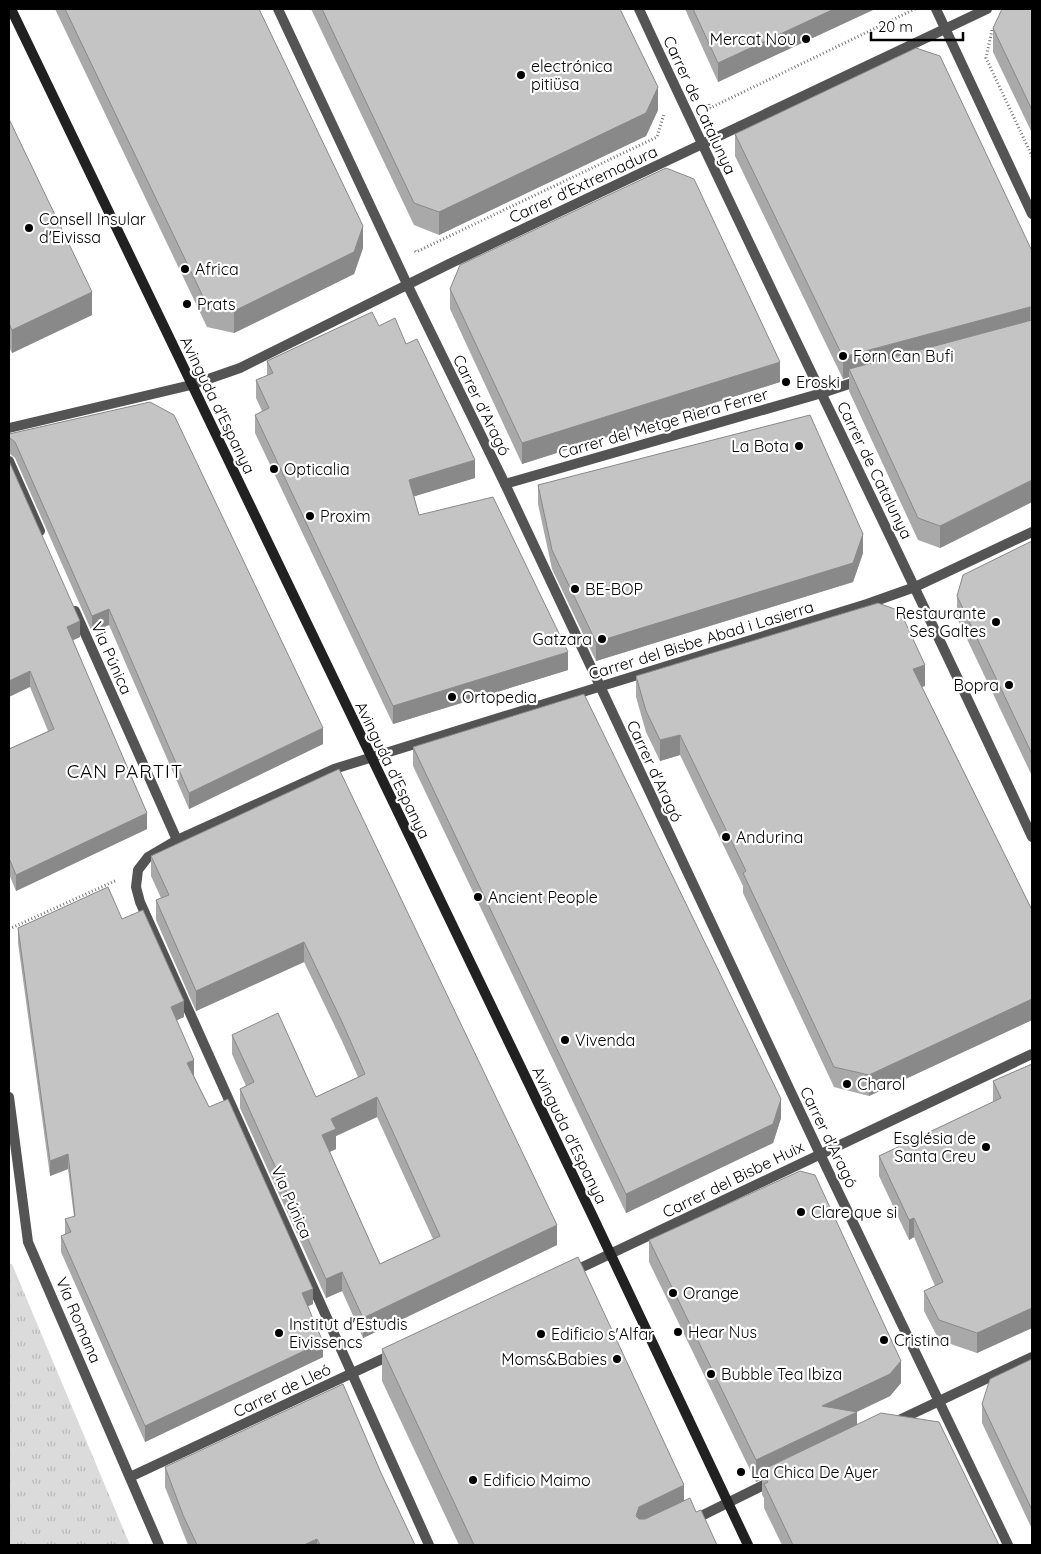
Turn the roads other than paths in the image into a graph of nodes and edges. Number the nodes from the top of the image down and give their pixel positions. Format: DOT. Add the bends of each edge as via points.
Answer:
graph roads {
  1 [pos="11,9"];
  2 [pos="278,9"];
  3 [pos="639,9"];
  4 [pos="936,9"];
  5 [pos="987,9"];
  6 [pos="946,29"];
  7 [pos="702,144"];
  8 [pos="1032,214"];
  9 [pos="406,284"];
  10 [pos="872,376"];
  11 [pos="191,385"];
  12 [pos="822,393"];
  13 [pos="9,428"];
  14 [pos="9,461"];
  15 [pos="505,484"];
  16 [pos="1032,532"];
  17 [pos="44,541"];
  18 [pos="915,587"];
  19 [pos="72,604"];
  20 [pos="599,687"];
  21 [pos="371,758"];
  22 [pos="1032,836"];
  23 [pos="176,840"];
  24 [pos="138,870"];
  25 [pos="1032,1054"];
  26 [pos="9,1097"];
  27 [pos="820,1154"];
  28 [pos="610,1254"];
  29 [pos="564,1276"];
  30 [pos="400,1351"];
  31 [pos="1032,1357"];
  32 [pos="354,1373"];
  33 [pos="939,1401"];
  34 [pos="885,1427"];
  35 [pos="788,1474"];
  36 [pos="130,1477"];
  37 [pos="728,1503"];
  38 [pos="681,1526"];
  39 [pos="159,1545"];
  40 [pos="430,1545"];
  41 [pos="748,1545"];
  42 [pos="1008,1545"];
  1 -- 11 [label="street, Avinguda d'Espanya"];
  2 -- 9 [label="street, Carrer d'Aragó"];
  3 -- 7 [label="street, Carrer de Catalunya"];
  4 -- 6 [label="street"];
  5 -- 6 [label="street, Carrer d'Extremadura"];
  6 -- 7 [label="street, Carrer d'Extremadura"];
  6 -- 8 [label="street"];
  7 -- 9 [label="street, Carrer d'Extremadura"];
  7 -- 12 [label="street, Carrer de Catalunya"];
  9 -- 11 [label="street, Carrer d'Extremadura" via="240,368"];
  9 -- 15 [label="street, Carrer d'Aragó"];
  10 -- 12 [label="street, Carrer del Metge Riera Ferrer"];
  11 -- 13 [label="street, Carrer d'Extremadura"];
  11 -- 21 [label="street, Avinguda d'Espanya"];
  12 -- 15 [label="street, Carrer del Metge Riera Ferrer"];
  12 -- 18 [label="street, Carrer de Catalunya"];
  14 -- 17 [label="street"];
  15 -- 20 [label="street, Carrer d'Aragó"];
  16 -- 18 [label="street, Carrer del Bisbe Abad i Lasierra"];
  18 -- 20 [label="street, Carrer del Bisbe Abad i Lasierra"];
  18 -- 22 [label="street, Carrer de Catalunya"];
  19 -- 23 [label="street, Via Púnica"];
  20 -- 21 [label="street, Carrer del Bisbe Abad i Lasierra"];
  20 -- 27 [label="street, Carrer d'Aragó"];
  21 -- 23 [label="street, Carrer del Bisbe Abad i Lasierra" via="324,773"];
  21 -- 28 [label="street, Avinguda d'Espanya"];
  23 -- 24 [label="street, Carrer del Bisbe Abad i Lasierra" via="148,857"];
  24 -- 32 [label="street, Via Púnica" via="136,887 140,902"];
  25 -- 27 [label="street, Carrer del Bisbe Huix"];
  26 -- 36 [label="street, Vía Romana" via="28,1242"];
  27 -- 28 [label="street, Carrer del Bisbe Huix"];
  27 -- 33 [label="street, Carrer d'Aragó"];
  28 -- 29 [label="street"];
  28 -- 37 [label="street, Avinguda d'Espanya"];
  30 -- 32 [label="street, Carrer de Lleó"];
  31 -- 33 [label="street"];
  32 -- 36 [label="street, Carrer de Lleó"];
  32 -- 40 [label="street, Via Púnica"];
  33 -- 34 [label="street"];
  33 -- 42 [label="street, Carrer d'Aragó"];
  35 -- 37 [label="street"];
  36 -- 39 [label="street, Vía Romana"];
  37 -- 38 [label="street"];
  37 -- 41 [label="street, Avinguda d'Espanya"];
}
